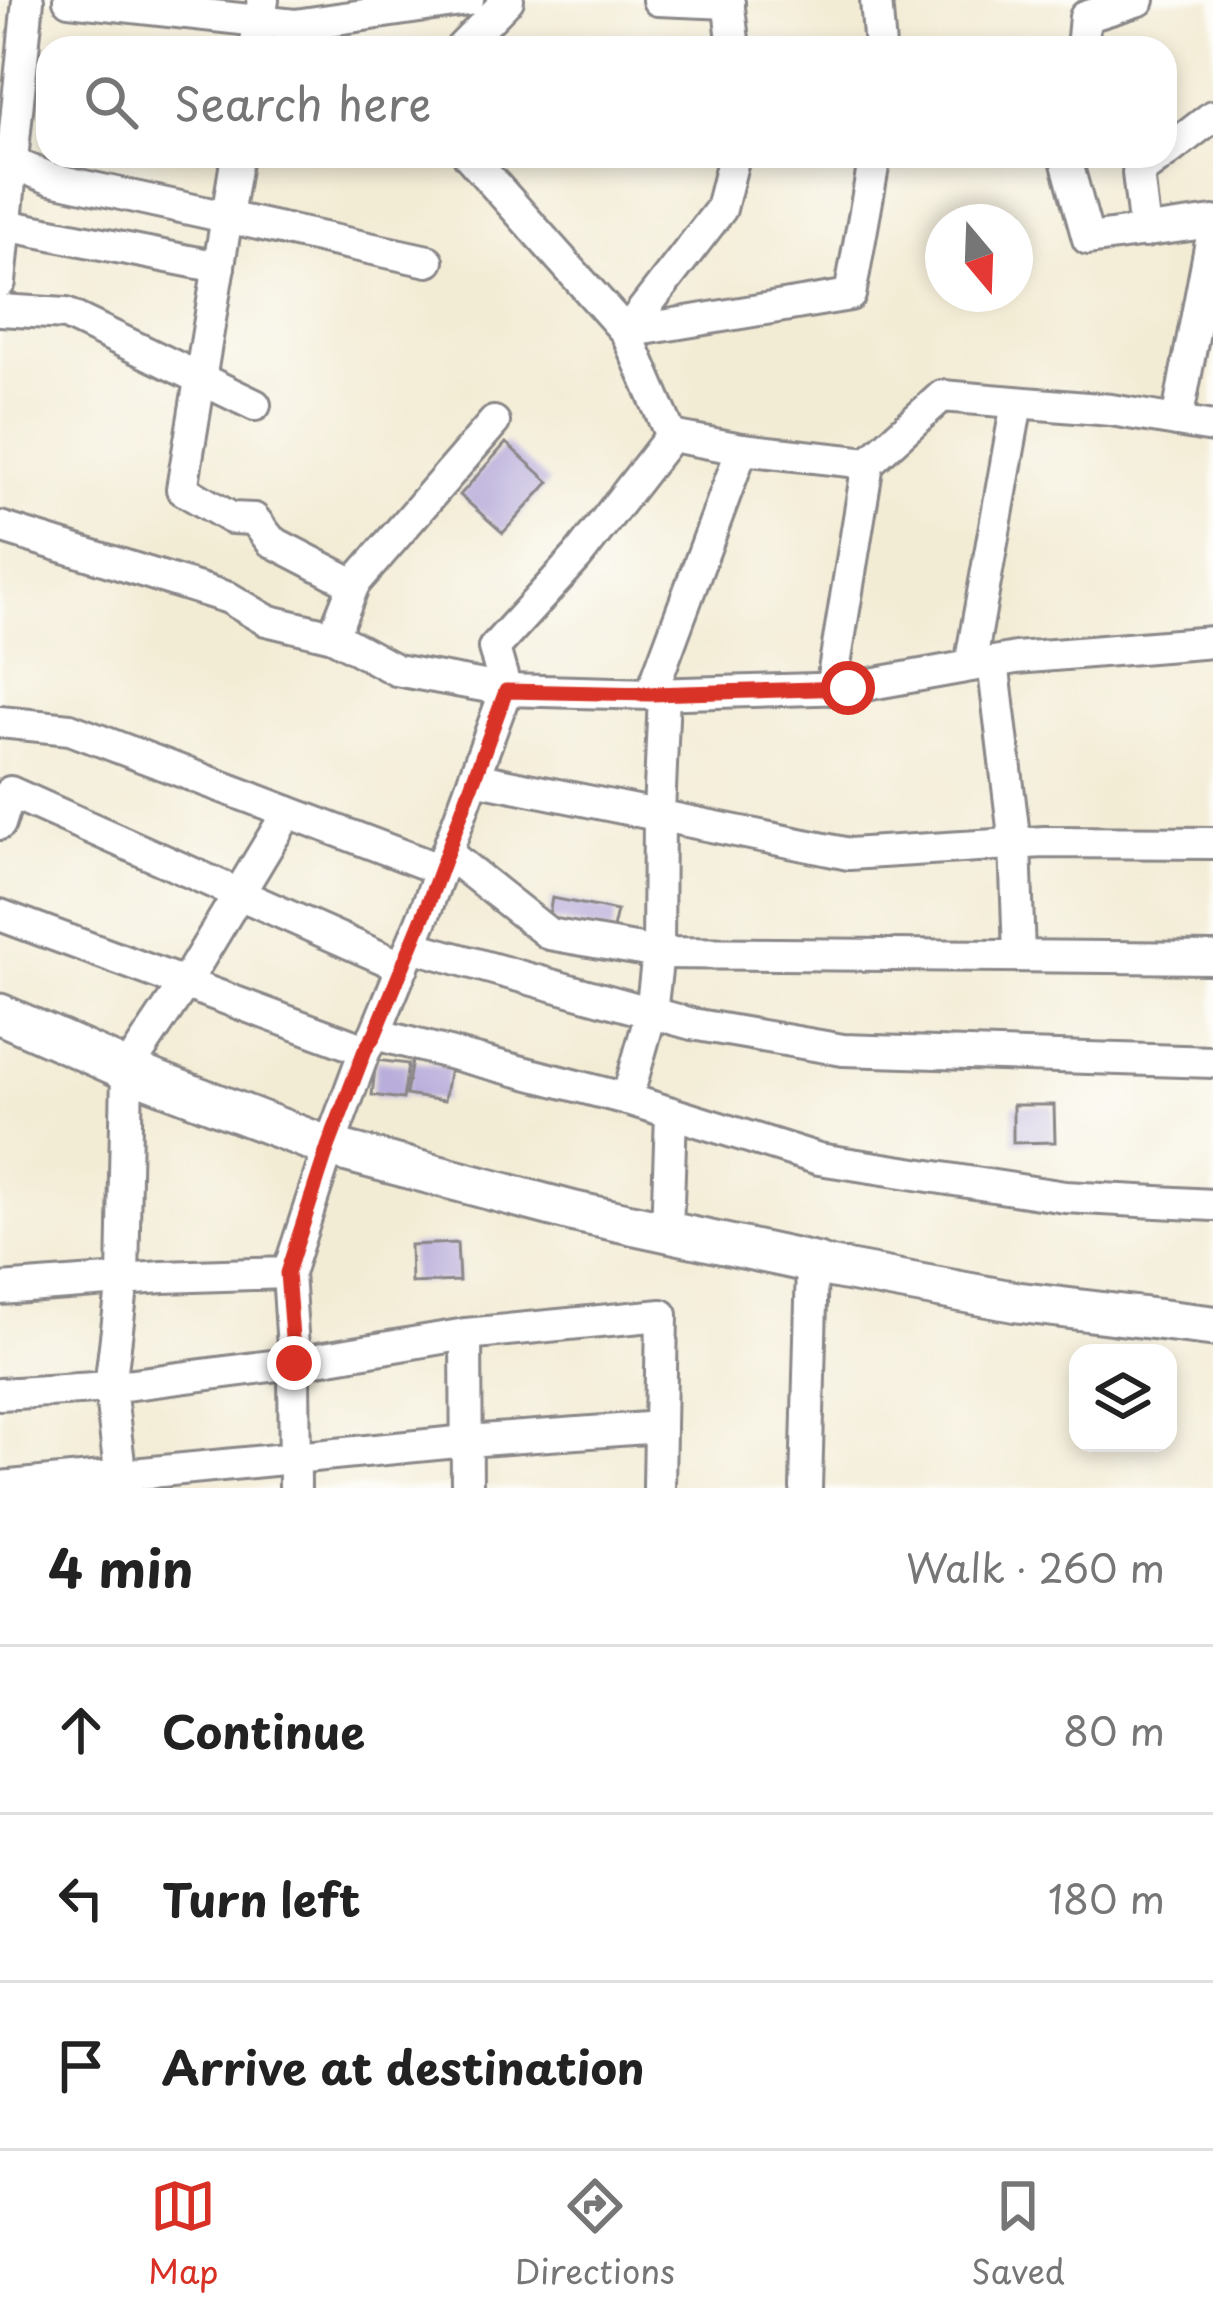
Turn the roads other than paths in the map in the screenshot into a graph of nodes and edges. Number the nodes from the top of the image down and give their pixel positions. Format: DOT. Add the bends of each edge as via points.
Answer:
graph roads {
  1 [pos="28,0"];
  2 [pos="69,0"];
  3 [pos="468,0"];
  4 [pos="508,0"];
  5 [pos="658,0"];
  6 [pos="876,0"];
  7 [pos="1139,0"];
  8 [pos="729,2"];
  9 [pos="259,23"];
  10 [pos="472,36"];
  11 [pos="733,36"];
  12 [pos="879,36"];
  13 [pos="1083,36"];
  14 [pos="1213,116"];
  15 [pos="1177,143"];
  16 [pos="6,161"];
  17 [pos="235,168"];
  18 [pos="480,168"];
  19 [pos="731,168"];
  20 [pos="873,168"];
  21 [pos="1068,168"];
  22 [pos="1145,168"];
  23 [pos="227,217"];
  24 [pos="3,225"];
  25 [pos="1213,227"];
  26 [pos="1145,232"];
  27 [pos="428,262"];
  28 [pos="219,267"];
  29 [pos="0,282"];
  30 [pos="0,310"];
  31 [pos="626,332"];
  32 [pos="200,378"];
  33 [pos="1017,403"];
  34 [pos="256,405"];
  35 [pos="1177,421"];
  36 [pos="494,422"];
  37 [pos="1213,427"];
  38 [pos="671,436"];
  39 [pos="742,448"];
  40 [pos="868,463"];
  41 [pos="0,527"];
  42 [pos="354,584"];
  43 [pos="333,636"];
  44 [pos="1213,642"];
  45 [pos="981,664"];
  46 [pos="831,689"];
  47 [pos="506,691"];
  48 [pos="657,694"];
  49 [pos="0,722"];
  50 [pos="474,778"];
  51 [pos="288,812"];
  52 [pos="659,814"];
  53 [pos="0,824"];
  54 [pos="1213,843"];
  55 [pos="1015,844"];
  56 [pos="444,861"];
  57 [pos="238,894"];
  58 [pos="0,915"];
  59 [pos="658,953"];
  60 [pos="1019,954"];
  61 [pos="407,956"];
  62 [pos="1213,958"];
  63 [pos="185,983"];
  64 [pos="651,1013"];
  65 [pos="0,1014"];
  66 [pos="370,1042"];
  67 [pos="1213,1062"];
  68 [pos="127,1070"];
  69 [pos="627,1100"];
  70 [pos="671,1113"];
  71 [pos="328,1147"];
  72 [pos="1213,1205"];
  73 [pos="668,1233"];
  74 [pos="815,1264"];
  75 [pos="287,1273"];
  76 [pos="123,1280"];
  77 [pos="0,1289"];
  78 [pos="1213,1326"];
  79 [pos="466,1334"];
  80 [pos="294,1363"];
  81 [pos="110,1387"];
  82 [pos="0,1394"];
  83 [pos="660,1427"];
  84 [pos="467,1441"];
  85 [pos="295,1473"];
  86 [pos="122,1482"];
  87 [pos="0,1487"];
  88 [pos="467,1488"];
  89 [pos="659,1488"];
  90 [pos="806,1488"];
  1 -- 16 [label="street"];
  2 -- 9 [label="street"];
  3 -- 9 [label="street"];
  4 -- 10 [label="street"];
  5 -- 8 [label="street"];
  6 -- 12 [label="street"];
  7 -- 13 [label="street" via="1085,17"];
  8 -- 11 [label="street"];
  14 -- 15 [label="street"];
  16 -- 23 [label="street" via="52,179"];
  16 -- 24 [label="street"];
  17 -- 23 [label="street"];
  18 -- 31 [label="street"];
  19 -- 31 [label="street" via="721,209"];
  20 -- 31 [label="street" via="850,295"];
  21 -- 26 [label="street" via="1088,239"];
  22 -- 26 [label="street" via="1138,173"];
  23 -- 27 [label="street"];
  23 -- 28 [label="street"];
  24 -- 28 [label="street"];
  24 -- 29 [label="street"];
  25 -- 26 [label="street"];
  25 -- 35 [label="street"];
  28 -- 32 [label="street"];
  30 -- 32 [label="street" via="66,314"];
  31 -- 38 [label="street"];
  32 -- 34 [label="street"];
  32 -- 42 [label="street" via="182,489 231,518 254,519 271,541"];
  33 -- 35 [label="street"];
  33 -- 40 [label="street" via="942,396"];
  33 -- 45 [label="street"];
  35 -- 37 [label="street"];
  36 -- 42 [label="street"];
  38 -- 39 [label="street"];
  38 -- 47 [label="street" via="494,648"];
  39 -- 40 [label="street"];
  39 -- 48 [label="street"];
  40 -- 46 [label="street"];
  41 -- 43 [label="street"];
  42 -- 43 [label="street"];
  43 -- 47 [label="street" via="396,670"];
  44 -- 45 [label="street"];
  45 -- 46 [label="street"];
  45 -- 55 [label="street"];
  46 -- 48 [label="street"];
  47 -- 48 [label="street"];
  47 -- 50 [label="street"];
  48 -- 52 [label="street"];
  49 -- 51 [label="street" via="70,729"];
  50 -- 52 [label="street"];
  50 -- 56 [label="street"];
  51 -- 56 [label="street"];
  51 -- 57 [label="street"];
  52 -- 55 [label="street" via="849,854"];
  52 -- 59 [label="street"];
  53 -- 57 [label="street" via="10,792"];
  54 -- 55 [label="street"];
  55 -- 60 [label="street"];
  56 -- 59 [label="street" via="548,934"];
  56 -- 61 [label="street"];
  57 -- 61 [label="street"];
  57 -- 63 [label="street"];
  58 -- 63 [label="street"];
  59 -- 60 [label="street"];
  59 -- 64 [label="street"];
  60 -- 62 [label="street"];
  61 -- 64 [label="street"];
  61 -- 66 [label="street"];
  63 -- 66 [label="street"];
  63 -- 68 [label="street"];
  64 -- 67 [label="street" via="843,1050"];
  64 -- 69 [label="street"];
  65 -- 68 [label="street"];
  66 -- 69 [label="street"];
  66 -- 71 [label="street"];
  68 -- 71 [label="street"];
  68 -- 76 [label="street"];
  69 -- 70 [label="street"];
  70 -- 72 [label="street" via="819,1159 1065,1197"];
  70 -- 73 [label="street"];
  71 -- 73 [label="street"];
  71 -- 75 [label="street"];
  73 -- 74 [label="street"];
  74 -- 78 [label="street" via="1017,1302"];
  74 -- 90 [label="street"];
  75 -- 76 [label="street"];
  75 -- 80 [label="street"];
  76 -- 77 [label="street"];
  76 -- 81 [label="street"];
  79 -- 80 [label="street"];
  79 -- 83 [label="street" via="662,1315"];
  79 -- 84 [label="street"];
  80 -- 81 [label="street"];
  80 -- 85 [label="street"];
  81 -- 82 [label="street"];
  81 -- 86 [label="street"];
  83 -- 84 [label="street"];
  83 -- 89 [label="street"];
  84 -- 85 [label="street"];
  84 -- 88 [label="street"];
  85 -- 86 [label="street"];
  86 -- 87 [label="street"];
}
